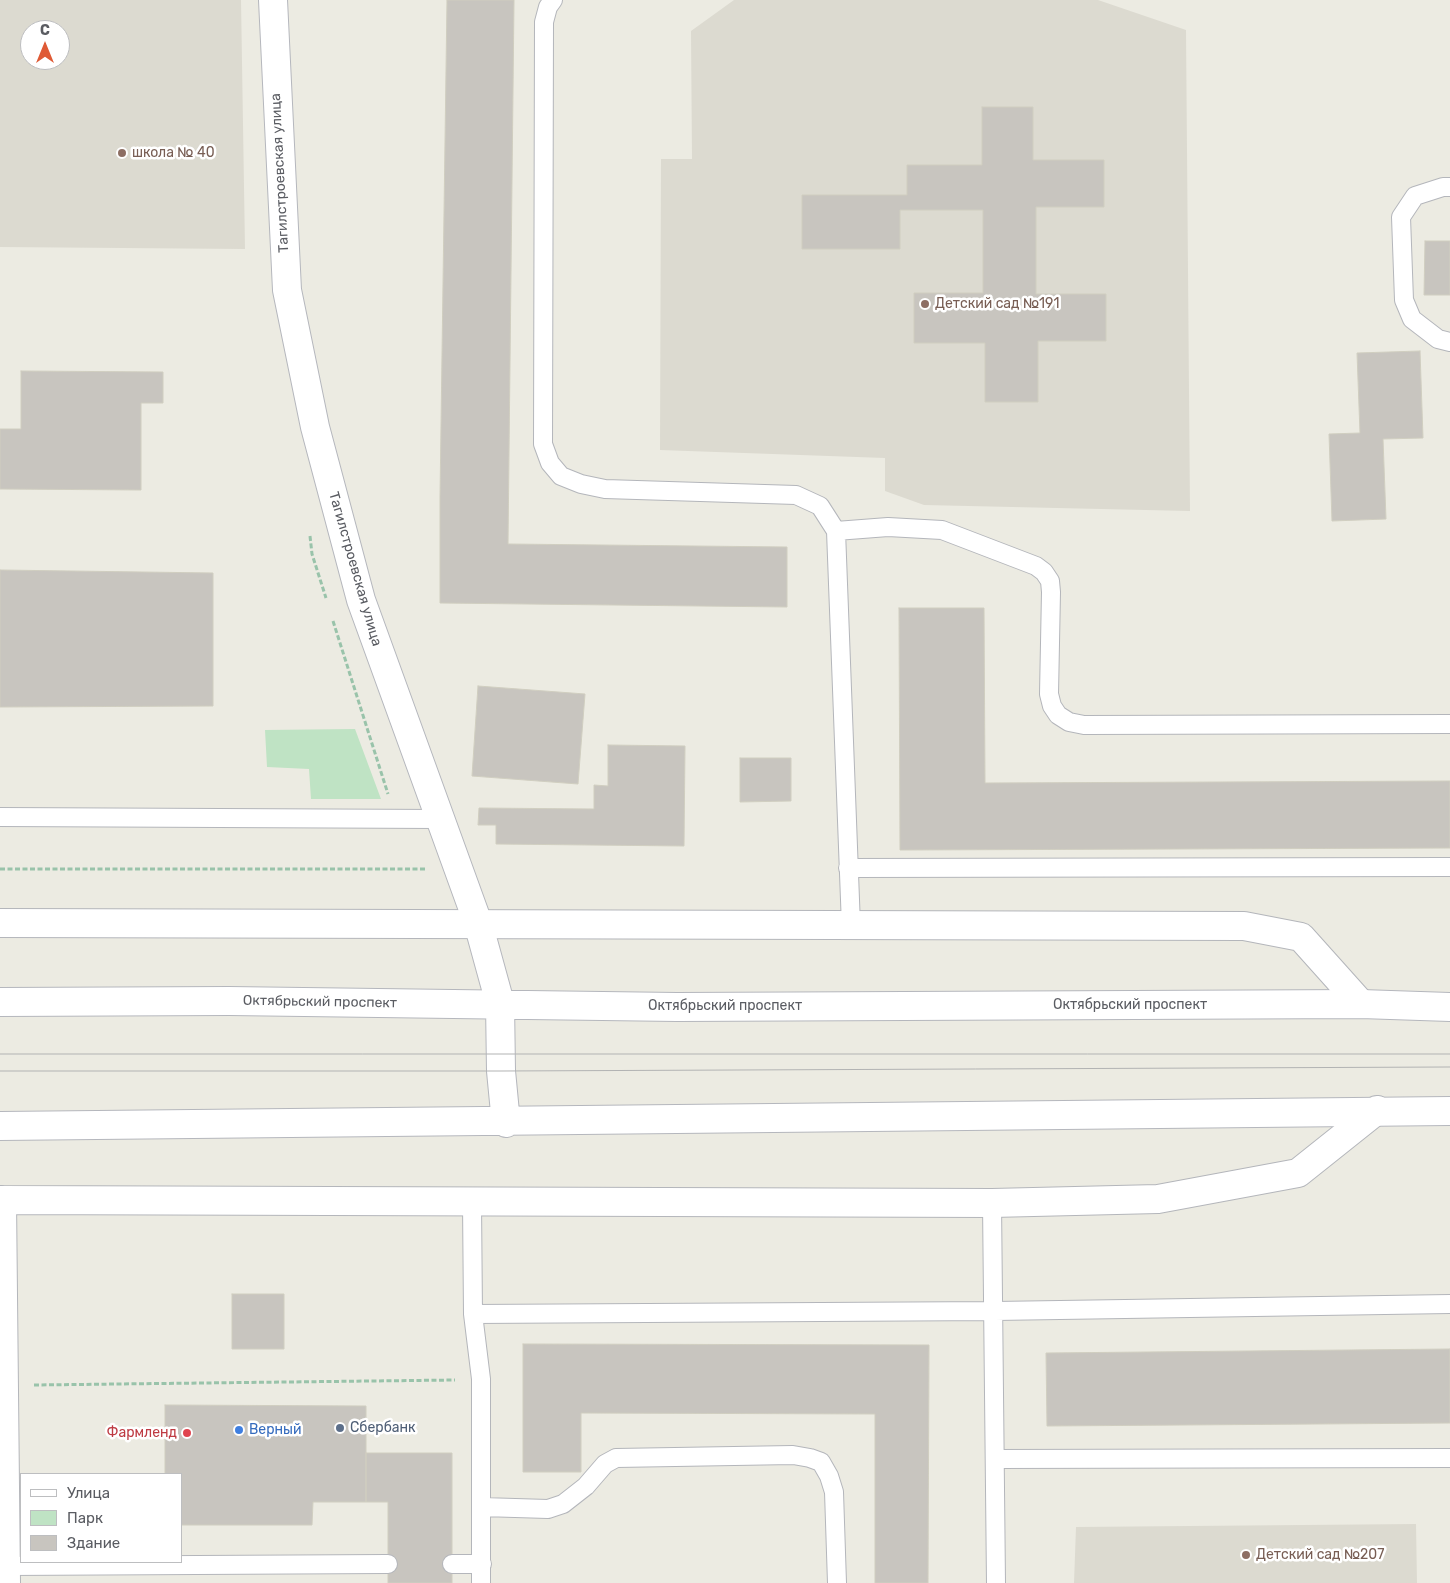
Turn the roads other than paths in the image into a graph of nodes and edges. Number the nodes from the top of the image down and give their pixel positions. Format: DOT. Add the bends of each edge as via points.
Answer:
graph roads {
  1 [pos="273,0"];
  2 [pos="553,0"];
  3 [pos="1450,186"];
  4 [pos="1450,342"];
  5 [pos="836,531"];
  6 [pos="1450,724"];
  7 [pos="0,817"];
  8 [pos="439,819"];
  9 [pos="1450,867"];
  10 [pos="848,868"];
  11 [pos="0,923"];
  12 [pos="478,923"];
  13 [pos="851,926"];
  14 [pos="0,1002"];
  15 [pos="500,1003"];
  16 [pos="1361,1004"];
  17 [pos="1450,1007"];
  18 [pos="1377,1110"];
  19 [pos="1450,1111"];
  20 [pos="506,1123"];
  21 [pos="0,1126"];
  22 [pos="1,1200"];
  23 [pos="472,1203"];
  24 [pos="992,1203"];
  25 [pos="1450,1304"];
  26 [pos="995,1311"];
  27 [pos="473,1314"];
  28 [pos="1450,1458"];
  29 [pos="995,1459"];
  30 [pos="482,1507"];
  31 [pos="388,1564"];
  32 [pos="452,1564"];
  33 [pos="482,1564"];
  34 [pos="6,1575"];
  35 [pos="482,1583"];
  36 [pos="837,1583"];
  37 [pos="996,1583"];
  1 -- 8 [label="street, Тагилстроевская улица" via="287,290 315,428 361,600"];
  2 -- 5 [label="lane" via="544,22 543,444 550,463 561,476 606,489 796,495 820,506"];
  3 -- 4 [label="lane" via="1415,196 1401,217 1404,300 1412,319 1438,339"];
  5 -- 6 [label="lane" via="888,527 942,530 1036,566 1044,572 1050,581 1051,592 1049,694 1058,715 1069,722 1084,725"];
  5 -- 10 [label="lane"];
  7 -- 8 [label="lane"];
  8 -- 12 [label="street, Тагилстроевская улица"];
  9 -- 10 [label="lane"];
  10 -- 13 [label="lane"];
  11 -- 12 [label="street"];
  12 -- 13 [label="street"];
  12 -- 15 [label="street, Тагилстроевская улица"];
  13 -- 16 [label="street" via="1244,926 1301,937"];
  14 -- 15 [label="street, Октябрьский проспект"];
  15 -- 16 [label="street, Октябрьский проспект" via="677,1006"];
  15 -- 20 [label="street, Тагилстроевская улица"];
  16 -- 17 [label="street, Октябрьский проспект"];
  18 -- 19 [label="street"];
  18 -- 20 [label="street"];
  18 -- 24 [label="street" via="1298,1174 1158,1199"];
  20 -- 21 [label="street"];
  22 -- 23 [label="street"];
  22 -- 34 [label="street"];
  23 -- 24 [label="street"];
  23 -- 27 [label="lane"];
  24 -- 26 [label="lane"];
  25 -- 26 [label="lane"];
  26 -- 27 [label="lane"];
  26 -- 29 [label="lane"];
  27 -- 30 [label="lane" via="480,1379"];
  28 -- 29 [label="lane"];
  29 -- 37 [label="lane"];
  30 -- 33 [label="lane"];
  30 -- 36 [label="lane" via="548,1509 564,1504 605,1464 616,1458 810,1458 821,1462 834,1492"];
  31 -- 34 [label="lane"];
  32 -- 33 [label="lane"];
  33 -- 35 [label="lane"];
}
